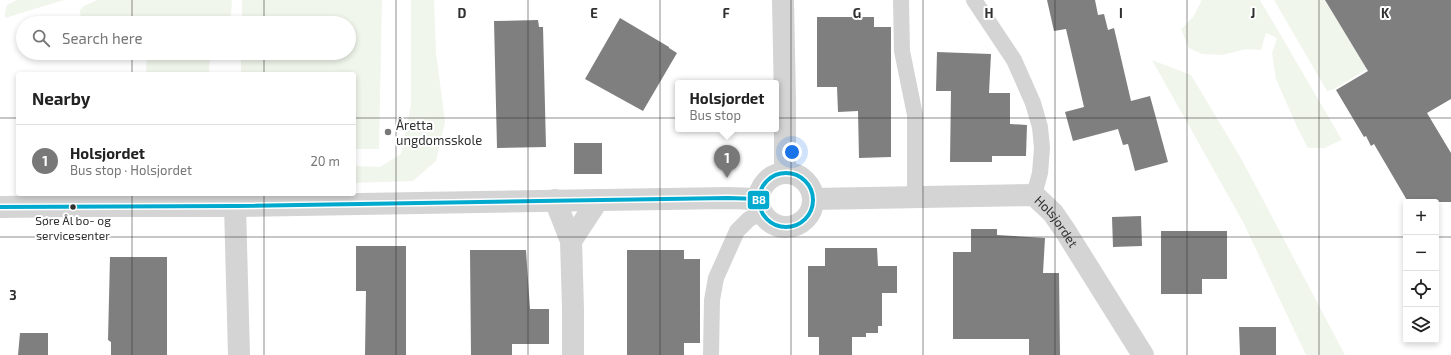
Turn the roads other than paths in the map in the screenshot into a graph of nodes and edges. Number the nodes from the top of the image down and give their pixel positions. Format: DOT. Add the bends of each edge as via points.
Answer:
graph roads {
  1 [pos="783,0"];
  2 [pos="901,0"];
  3 [pos="974,0"];
  4 [pos="785,173"];
  5 [pos="1034,195"];
  6 [pos="915,196"];
  7 [pos="813,199"];
  8 [pos="555,200"];
  9 [pos="598,200"];
  10 [pos="235,206"];
  11 [pos="761,206"];
  12 [pos="0,207"];
  13 [pos="571,241"];
  14 [pos="240,355"];
  15 [pos="573,355"];
  16 [pos="711,355"];
  17 [pos="1143,355"];
  1 -- 4 [label="street"];
  2 -- 6 [label="lane" via="902,51 915,115"];
  3 -- 5 [label="lane" via="1014,60 1035,109 1042,148 1040,173"];
  4 -- 7 [label="street" via="800,176 808,183 813,192"];
  4 -- 11 [label="street" via="771,177 764,184 760,193"];
  5 -- 6 [label="street, Holsjordet"];
  5 -- 17 [label="street, Holsjordet" via="1066,232"];
  6 -- 7 [label="street, Holsjordet"];
  7 -- 11 [label="street" via="811,211 805,220 787,227 768,220"];
  8 -- 9 [label="street"];
  8 -- 10 [label="street"];
  8 -- 13 [label="street"];
  9 -- 11 [label="street" via="728,198"];
  9 -- 13 [label="street"];
  10 -- 12 [label="street"];
  10 -- 14 [label="street"];
  11 -- 16 [label="lane" via="737,231 716,278 712,300"];
  13 -- 15 [label="street"];
}
